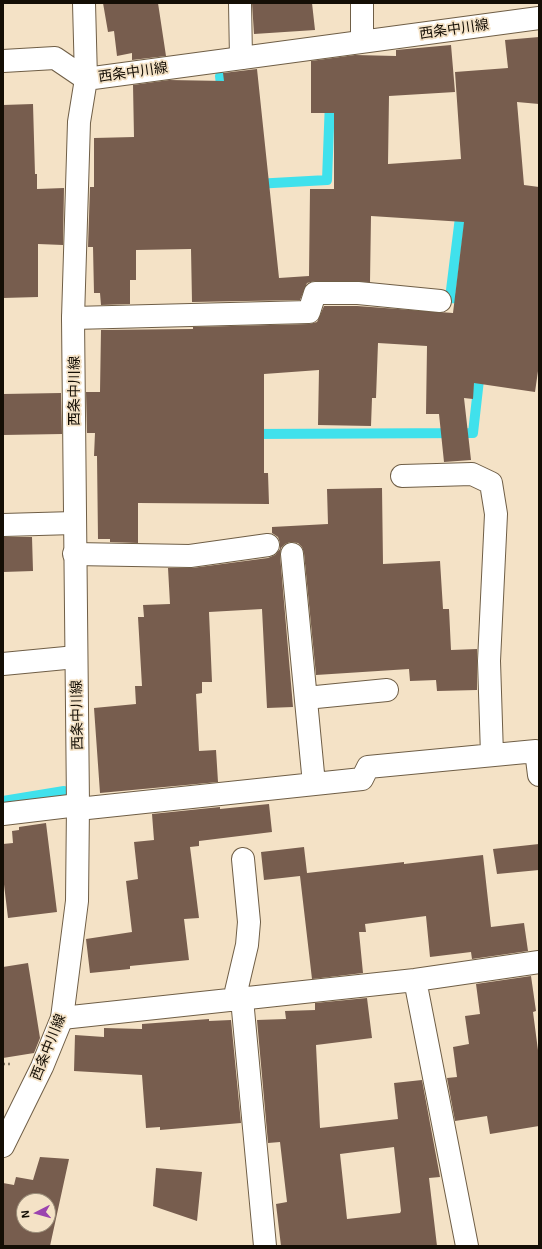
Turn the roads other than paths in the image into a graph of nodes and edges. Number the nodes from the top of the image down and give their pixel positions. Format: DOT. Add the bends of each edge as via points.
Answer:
graph roads {
  1 [pos="84,3"];
  2 [pos="240,3"];
  3 [pos="362,3"];
  4 [pos="539,18"];
  5 [pos="362,41"];
  6 [pos="241,58"];
  7 [pos="3,61"];
  8 [pos="86,79"];
  9 [pos="440,300"];
  10 [pos="73,318"];
  11 [pos="402,476"];
  12 [pos="74,523"];
  13 [pos="3,525"];
  14 [pos="268,545"];
  15 [pos="74,554"];
  16 [pos="292,554"];
  17 [pos="76,657"];
  18 [pos="3,664"];
  19 [pos="387,690"];
  20 [pos="306,698"];
  21 [pos="492,755"];
  22 [pos="539,775"];
  23 [pos="314,784"];
  24 [pos="78,807"];
  25 [pos="3,814"];
  26 [pos="243,859"];
  27 [pos="539,962"];
  28 [pos="415,980"];
  29 [pos="238,999"];
  30 [pos="62,1018"];
  31 [pos="3,1146"];
  32 [pos="265,1246"];
  33 [pos="467,1246"];
  1 -- 8 [label="main road"];
  2 -- 6 [label="main road"];
  3 -- 5 [label="main road"];
  4 -- 5 [label="main road, 西条中川線"];
  5 -- 6 [label="main road, 西条中川線"];
  6 -- 8 [label="main road, 西条中川線"];
  7 -- 8 [label="main road" via="55,58"];
  8 -- 10 [label="main road, 西条中川線" via="79,122"];
  9 -- 10 [label="main road" via="358,293 315,293 309,312"];
  10 -- 12 [label="main road, 西条中川線"];
  11 -- 21 [label="main road" via="472,474 491,483 496,514 489,661"];
  12 -- 13 [label="main road"];
  12 -- 15 [label="main road, 西条中川線"];
  14 -- 15 [label="main road" via="190,556"];
  15 -- 17 [label="main road, 西条中川線"];
  16 -- 20 [label="main road"];
  17 -- 18 [label="main road"];
  17 -- 24 [label="main road, 西条中川線"];
  19 -- 20 [label="main road"];
  20 -- 23 [label="main road"];
  21 -- 22 [label="main road" via="536,751"];
  21 -- 23 [label="main road" via="368,767 362,779"];
  23 -- 24 [label="main road"];
  24 -- 25 [label="main road"];
  24 -- 30 [label="main road, 西条中川線" via="77,901"];
  26 -- 29 [label="main road" via="249,922"];
  27 -- 28 [label="main road"];
  28 -- 29 [label="main road"];
  28 -- 33 [label="main road"];
  29 -- 30 [label="main road"];
  29 -- 32 [label="main road"];
  30 -- 31 [label="main road, 西条中川線" via="42,1067"];
}
